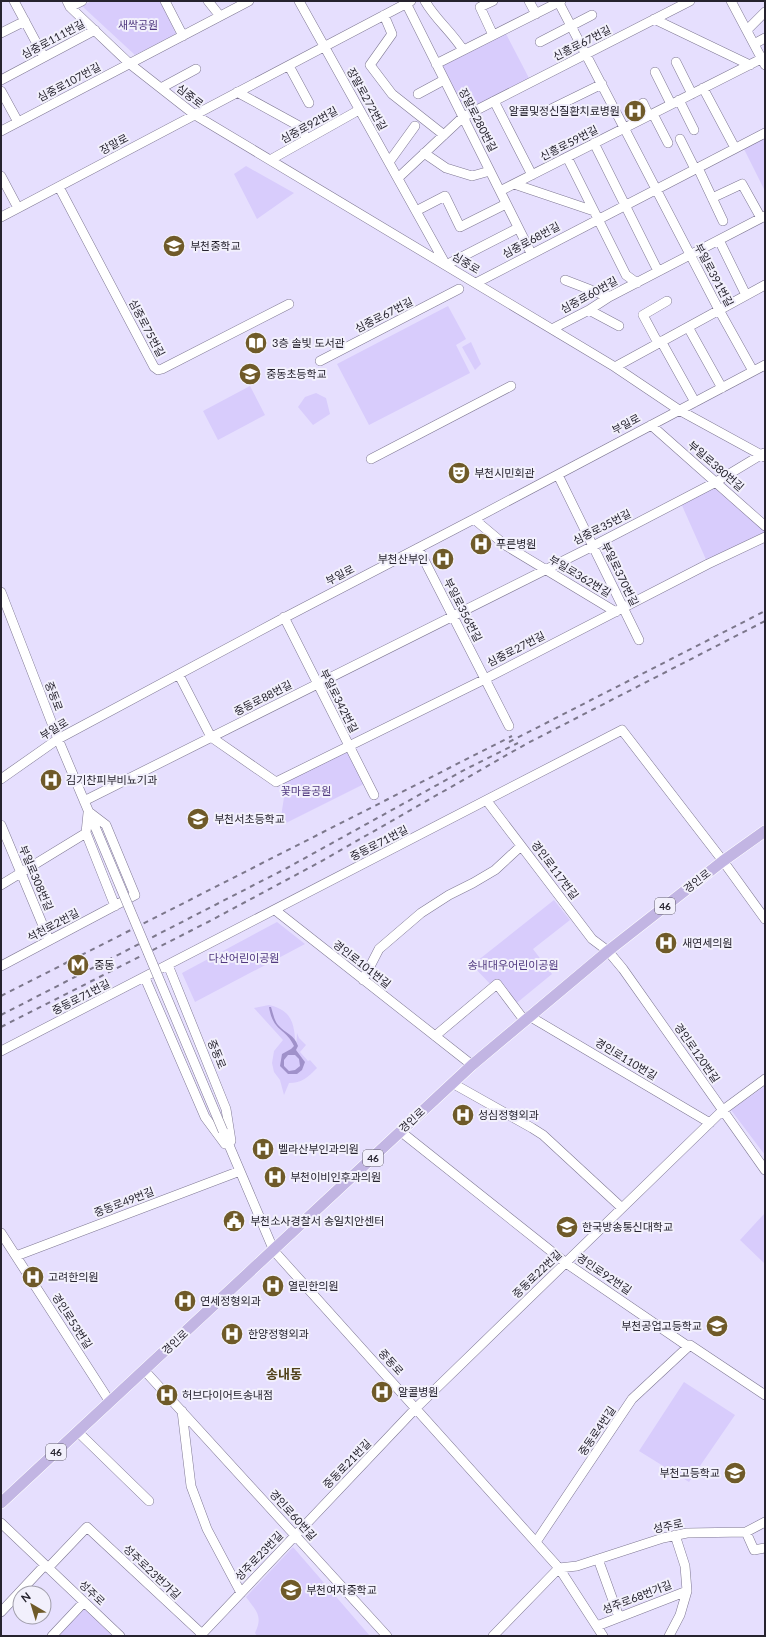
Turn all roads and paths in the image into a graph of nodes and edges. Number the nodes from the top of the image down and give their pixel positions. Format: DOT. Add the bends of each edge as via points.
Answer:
graph roads {
  1 [pos="14,1"];
  2 [pos="82,1"];
  3 [pos="165,1"];
  4 [pos="208,1"];
  5 [pos="249,1"];
  6 [pos="300,1"];
  7 [pos="425,1"];
  8 [pos="493,1"];
  9 [pos="529,1"];
  10 [pos="559,1"];
  11 [pos="690,1"];
  12 [pos="731,1"];
  13 [pos="407,2"];
  14 [pos="680,3"];
  15 [pos="69,4"];
  16 [pos="765,12"];
  17 [pos="536,14"];
  18 [pos="592,14"];
  19 [pos="384,15"];
  20 [pos="220,16"];
  21 [pos="654,19"];
  22 [pos="25,21"];
  23 [pos="571,26"];
  24 [pos="95,30"];
  25 [pos="746,30"];
  26 [pos="1,33"];
  27 [pos="493,35"];
  28 [pos="183,36"];
  29 [pos="765,38"];
  30 [pos="540,42"];
  31 [pos="754,44"];
  32 [pos="324,47"];
  33 [pos="463,50"];
  34 [pos="586,54"];
  35 [pos="44,57"];
  36 [pos="764,60"];
  37 [pos="676,62"];
  38 [pos="130,64"];
  39 [pos="436,64"];
  40 [pos="750,65"];
  41 [pos="289,66"];
  42 [pos="196,69"];
  43 [pos="655,72"];
  44 [pos="1,80"];
  45 [pos="444,80"];
  46 [pos="602,84"];
  47 [pos="161,88"];
  48 [pos="704,88"];
  49 [pos="1,91"];
  50 [pos="237,92"];
  51 [pos="418,94"];
  52 [pos="692,94"];
  53 [pos="494,101"];
  54 [pos="675,102"];
  55 [pos="309,103"];
  56 [pos="643,103"];
  57 [pos="360,110"];
  58 [pos="547,111"];
  59 [pos="195,115"];
  60 [pos="651,115"];
  61 [pos="463,117"];
  62 [pos="18,122"];
  63 [pos="415,126"];
  64 [pos="625,128"];
  65 [pos="694,130"];
  66 [pos="1,131"];
  67 [pos="765,133"];
  68 [pos="444,135"];
  69 [pos="307,139"];
  70 [pos="680,139"];
  71 [pos="594,143"];
  72 [pos="668,143"];
  73 [pos="735,148"];
  74 [pos="424,153"];
  75 [pos="567,157"];
  76 [pos="270,160"];
  77 [pos="389,162"];
  78 [pos="696,169"];
  79 [pos="490,171"];
  80 [pos="532,175"];
  81 [pos="1,176"];
  82 [pos="398,178"];
  83 [pos="514,184"];
  84 [pos="58,187"];
  85 [pos="657,189"];
  86 [pos="500,191"];
  87 [pos="712,198"];
  88 [pos="506,204"];
  89 [pos="626,205"];
  90 [pos="18,208"];
  91 [pos="416,211"];
  92 [pos="596,215"];
  93 [pos="1,217"];
  94 [pos="763,217"];
  95 [pos="723,221"];
  96 [pos="518,228"];
  97 [pos="719,240"];
  98 [pos="531,253"];
  99 [pos="690,255"];
  100 [pos="446,265"];
  101 [pos="658,271"];
  102 [pos="565,280"];
  103 [pos="476,283"];
  104 [pos="637,283"];
  105 [pos="765,285"];
  106 [pos="459,290"];
  107 [pos="746,295"];
  108 [pos="609,297"];
  109 [pos="666,301"];
  110 [pos="289,304"];
  111 [pos="589,310"];
  112 [pos="719,310"];
  113 [pos="619,326"];
  114 [pos="688,326"];
  115 [pos="552,329"];
  116 [pos="660,342"];
  117 [pos="320,361"];
  118 [pos="765,365"];
  119 [pos="615,367"];
  120 [pos="753,371"];
  121 [pos="511,386"];
  122 [pos="722,388"];
  123 [pos="695,402"];
  124 [pos="679,410"];
  125 [pos="650,425"];
  126 [pos="763,455"];
  127 [pos="371,459"];
  128 [pos="558,475"];
  129 [pos="716,482"];
  130 [pos="474,519"];
  131 [pos="765,526"];
  132 [pos="765,537"];
  133 [pos="593,546"];
  134 [pos="418,548"];
  135 [pos="546,569"];
  136 [pos="1,592"];
  137 [pos="619,610"];
  138 [pos="453,616"];
  139 [pos="284,617"];
  140 [pos="639,640"];
  141 [pos="179,675"];
  142 [pos="485,679"];
  143 [pos="317,684"];
  144 [pos="509,726"];
  145 [pos="211,737"];
  146 [pos="58,739"];
  147 [pos="349,746"];
  148 [pos="1,779"];
  149 [pos="374,795"];
  150 [pos="84,801"];
  151 [pos="487,801"];
  152 [pos="89,812"];
  153 [pos="1,825"];
  154 [pos="765,831"];
  155 [pos="86,833"];
  156 [pos="521,846"];
  157 [pos="723,861"];
  158 [pos="21,872"];
  159 [pos="1,885"];
  160 [pos="116,906"];
  161 [pos="275,910"];
  162 [pos="765,919"];
  163 [pos="49,940"];
  164 [pos="608,951"];
  165 [pos="1,966"];
  166 [pos="168,966"];
  167 [pos="145,978"];
  168 [pos="363,980"];
  169 [pos="527,1018"];
  170 [pos="435,1036"];
  171 [pos="1,1052"];
  172 [pos="472,1065"];
  173 [pos="765,1079"];
  174 [pos="452,1083"];
  175 [pos="723,1110"];
  176 [pos="710,1123"];
  177 [pos="400,1131"];
  178 [pos="233,1154"];
  179 [pos="765,1170"];
  180 [pos="240,1171"];
  181 [pos="622,1208"];
  182 [pos="1,1233"];
  183 [pos="274,1250"];
  184 [pos="16,1256"];
  185 [pos="566,1263"];
  186 [pos="690,1345"];
  187 [pos="144,1370"];
  188 [pos="765,1394"];
  189 [pos="110,1402"];
  190 [pos="416,1408"];
  191 [pos="182,1411"];
  192 [pos="78,1432"];
  193 [pos="149,1501"];
  194 [pos="1,1503"];
  195 [pos="765,1522"];
  196 [pos="1,1523"];
  197 [pos="746,1532"];
  198 [pos="675,1535"];
  199 [pos="295,1536"];
  200 [pos="536,1542"];
  201 [pos="765,1548"];
  202 [pos="598,1559"];
  203 [pos="47,1567"];
  204 [pos="560,1568"];
  205 [pos="687,1591"];
  206 [pos="240,1593"];
  207 [pos="84,1602"];
  208 [pos="1,1612"];
  209 [pos="619,1617"];
  210 [pos="597,1626"];
  211 [pos="201,1635"];
  212 [pos="52,1636"];
  213 [pos="120,1636"];
  214 [pos="387,1636"];
  215 [pos="493,1636"];
  216 [pos="603,1636"];
  217 [pos="669,1636"];
  1 -- 22 [label="street"];
  2 -- 15 [label="street"];
  3 -- 28 [label="street"];
  4 -- 20 [label="street"];
  5 -- 20 [label="street, 심중로107번길"];
  6 -- 32 [label="street, 장말로272번길"];
  7 -- 33 [label="street" via="432,14"];
  8 -- 27 [label="street" via="480,8"];
  9 -- 17 [label="street"];
  10 -- 17 [label="street"];
  10 -- 23 [label="street, 부일로391번길"];
  11 -- 14 [label="street, 신흥로67번길"];
  12 -- 25 [label="street"];
  13 -- 19 [label="street, 장말로"];
  13 -- 39 [label="street, 장말로280번길"];
  14 -- 21 [label="street, 신흥로67번길"];
  15 -- 24 [label="street, 심중로"];
  16 -- 25 [label="street"];
  17 -- 27 [label="street"];
  18 -- 23 [label="street"];
  19 -- 32 [label="street, 장말로"];
  19 -- 68 [label="street" via="392,34 370,65 392,94"];
  20 -- 28 [label="street, 심중로107번길"];
  21 -- 34 [label="street, 신흥로67번길"];
  21 -- 40 [label="street"];
  22 -- 26 [label="street"];
  22 -- 35 [label="street"];
  23 -- 30 [label="street"];
  23 -- 34 [label="street, 부일로391번길"];
  24 -- 35 [label="street, 심중로111번길"];
  24 -- 38 [label="street, 심중로"];
  25 -- 31 [label="street"];
  27 -- 33 [label="street"];
  28 -- 38 [label="street, 심중로107번길"];
  29 -- 31 [label="street"];
  31 -- 36 [label="street"];
  32 -- 41 [label="street, 장말로"];
  32 -- 57 [label="street, 장말로272번길"];
  33 -- 39 [label="street"];
  34 -- 46 [label="street, 부일로391번길"];
  34 -- 53 [label="street, 신흥로67번길"];
  35 -- 44 [label="street, 심중로111번길"];
  36 -- 40 [label="street, 신흥로59번길"];
  37 -- 52 [label="street"];
  38 -- 47 [label="street, 심중로"];
  38 -- 62 [label="street, 심중로107번길"];
  39 -- 45 [label="street, 장말로280번길"];
  40 -- 48 [label="street, 신흥로59번길"];
  41 -- 50 [label="street, 장말로"];
  41 -- 55 [label="street"];
  42 -- 47 [label="street, 심중로"];
  43 -- 54 [label="street"];
  45 -- 51 [label="street"];
  45 -- 61 [label="street, 장말로280번길"];
  46 -- 58 [label="street"];
  46 -- 64 [label="street, 부일로391번길"];
  47 -- 59 [label="street, 심중로"];
  48 -- 52 [label="street, 신흥로59번길"];
  48 -- 73 [label="street"];
  49 -- 62 [label="street"];
  50 -- 59 [label="street, 장말로"];
  50 -- 69 [label="street" via="299,126"];
  52 -- 54 [label="street, 신흥로59번길"];
  53 -- 61 [label="street, 신흥로67번길"];
  53 -- 80 [label="street"];
  54 -- 60 [label="street, 신흥로59번길"];
  54 -- 65 [label="street"];
  56 -- 60 [label="street"];
  57 -- 69 [label="street, 심중로92번길"];
  57 -- 77 [label="street, 장말로272번길"];
  59 -- 76 [label="street, 심중로"];
  59 -- 84 [label="street, 장말로"];
  60 -- 64 [label="street, 신흥로59번길"];
  60 -- 72 [label="street"];
  61 -- 68 [label="street, 신흥로67번길"];
  61 -- 79 [label="street, 장말로280번길"];
  62 -- 66 [label="street, 심중로107번길"];
  63 -- 77 [label="street"];
  64 -- 71 [label="street, 신흥로59번길"];
  64 -- 85 [label="street, 부일로391번길"];
  67 -- 73 [label="street, 심중로68번길"];
  68 -- 74 [label="street, 신흥로67번길"];
  69 -- 76 [label="street, 심중로92번길"];
  70 -- 78 [label="street"];
  71 -- 75 [label="street, 신흥로59번길"];
  71 -- 89 [label="street"];
  73 -- 78 [label="street, 심중로68번길"];
  74 -- 79 [label="street" via="446,168 472,176"];
  74 -- 82 [label="street, 신흥로67번길"];
  75 -- 80 [label="street, 신흥로59번길"];
  75 -- 92 [label="street"];
  76 -- 100 [label="street, 심중로"];
  77 -- 82 [label="street, 장말로272번길"];
  78 -- 85 [label="street, 심중로68번길"];
  78 -- 87 [label="street"];
  79 -- 86 [label="street, 장말로280번길"];
  80 -- 83 [label="street, 신흥로59번길"];
  81 -- 90 [label="street"];
  82 -- 91 [label="street, 장말로272번길"];
  83 -- 86 [label="street, 신흥로59번길"];
  83 -- 92 [label="street"];
  84 -- 90 [label="street, 장말로"];
  84 -- 110 [label="street, 심중로75번길" via="154,367 158,370"];
  85 -- 89 [label="street, 심중로68번길"];
  85 -- 99 [label="street, 부일로391번길"];
  86 -- 88 [label="street, 장말로280번길"];
  87 -- 94 [label="street" via="742,184"];
  87 -- 95 [label="street"];
  88 -- 91 [label="street" via="460,227 445,196"];
  88 -- 96 [label="street, 장말로280번길"];
  89 -- 92 [label="street, 심중로68번길"];
  89 -- 101 [label="street"];
  90 -- 93 [label="street, 장말로"];
  91 -- 100 [label="street, 장말로272번길"];
  92 -- 98 [label="street, 심중로68번길"];
  92 -- 104 [label="street, 심중로60번길" via="626,275"];
  94 -- 97 [label="street, 심중로60번길"];
  96 -- 98 [label="street, 장말로280번길"];
  96 -- 100 [label="street"];
  97 -- 99 [label="street, 심중로60번길"];
  97 -- 107 [label="street"];
  98 -- 103 [label="street, 심중로68번길"];
  99 -- 101 [label="street, 심중로60번길"];
  99 -- 112 [label="street, 부일로391번길"];
  100 -- 103 [label="street, 심중로"];
  101 -- 104 [label="street, 심중로60번길"];
  102 -- 108 [label="street"];
  103 -- 115 [label="street, 심중로"];
  104 -- 108 [label="street, 심중로60번길"];
  105 -- 107 [label="street"];
  106 -- 117 [label="street, 심중로67번길"];
  107 -- 112 [label="street"];
  108 -- 111 [label="street, 심중로60번길"];
  109 -- 116 [label="street" via="642,315"];
  111 -- 113 [label="street"];
  111 -- 115 [label="street, 심중로60번길"];
  112 -- 114 [label="street"];
  112 -- 120 [label="street, 부일로391번길"];
  114 -- 116 [label="street"];
  114 -- 122 [label="street"];
  115 -- 119 [label="street, 심중로"];
  116 -- 119 [label="street"];
  116 -- 123 [label="street"];
  118 -- 120 [label="street, 부일로"];
  119 -- 124 [label="street, 심중로"];
  120 -- 122 [label="street, 부일로"];
  121 -- 127 [label="street"];
  122 -- 123 [label="street, 부일로"];
  123 -- 124 [label="street, 부일로"];
  124 -- 125 [label="street, 부일로"];
  124 -- 126 [label="street, 심중로"];
  125 -- 128 [label="street, 부일로"];
  125 -- 129 [label="street, 부일로380번길"];
  126 -- 129 [label="street, 심중로35번길"];
  128 -- 130 [label="street, 부일로"];
  128 -- 133 [label="street, 부일로370번길"];
  129 -- 131 [label="street, 부일로380번길"];
  129 -- 133 [label="street, 심중로35번길"];
  130 -- 134 [label="street, 부일로"];
  130 -- 135 [label="street, 부일로362번길" via="505,545"];
  132 -- 137 [label="street, 심중로27번길"];
  133 -- 135 [label="street, 심중로35번길"];
  133 -- 137 [label="street, 부일로370번길"];
  134 -- 138 [label="street, 부일로356번길"];
  134 -- 139 [label="street, 부일로"];
  135 -- 137 [label="street, 부일로362번길"];
  135 -- 138 [label="street, 심중로35번길"];
  136 -- 146 [label="street, 중동로"];
  137 -- 140 [label="street, 부일로370번길"];
  137 -- 142 [label="street, 심중로27번길"];
  138 -- 142 [label="street, 부일로356번길"];
  138 -- 143 [label="street, 중동로88번길"];
  139 -- 141 [label="street, 부일로"];
  139 -- 143 [label="street, 부일로342번길"];
  141 -- 145 [label="street"];
  141 -- 146 [label="street, 부일로"];
  142 -- 144 [label="street, 부일로356번길"];
  142 -- 147 [label="street, 심중로27번길"];
  143 -- 145 [label="street, 중동로88번길"];
  143 -- 147 [label="street, 부일로342번길"];
  145 -- 147 [label="street, 심중로27번길" via="277,782"];
  145 -- 150 [label="street, 중동로88번길"];
  146 -- 148 [label="street, 부일로"];
  146 -- 150 [label="street, 중동로"];
  147 -- 149 [label="street, 부일로342번길"];
  150 -- 152 [label="street, 중동로"];
  151 -- 156 [label="street, 경인로117번길"];
  151 -- 157 [label="street, 중동로71번길" via="622,730"];
  151 -- 161 [label="street, 중동로71번길"];
  152 -- 155 [label="street"];
  152 -- 160 [label="street, 석천로2번길" via="106,825 135,895"];
  152 -- 178 [label="street, 중동로, bridge"];
  153 -- 158 [label="street, 부일로308번길"];
  154 -- 157 [label="main road, 경인로 / 46"];
  155 -- 158 [label="street"];
  155 -- 160 [label="street"];
  156 -- 164 [label="street, 경인로117번길" via="592,939"];
  156 -- 168 [label="street" via="495,870 421,913 379,949"];
  157 -- 162 [label="street"];
  157 -- 164 [label="main road, 경인로 / 46"];
  158 -- 159 [label="street"];
  158 -- 163 [label="street, 부일로308번길"];
  160 -- 163 [label="street, 석천로2번길"];
  161 -- 166 [label="street, 중동로71번길"];
  161 -- 168 [label="street, 경인로101번길"];
  163 -- 165 [label="street, 석천로2번길"];
  164 -- 169 [label="main road, 경인로 / 46"];
  164 -- 175 [label="street, 경인로120번길"];
  166 -- 167 [label="street, 중동로71번길"];
  166 -- 178 [label="street, 중동로" via="226,1109"];
  167 -- 171 [label="street, 중동로71번길"];
  167 -- 178 [label="street, 중동로" via="205,1117"];
  168 -- 170 [label="street, 경인로101번길"];
  169 -- 170 [label="street" via="497,984"];
  169 -- 172 [label="main road, 경인로 / 46"];
  169 -- 176 [label="street, 경인로110번길"];
  170 -- 172 [label="street, 경인로101번길"];
  172 -- 174 [label="main road, 경인로 / 46"];
  173 -- 175 [label="street, 중동로22번길"];
  174 -- 177 [label="main road, 경인로 / 46"];
  174 -- 181 [label="street" via="543,1135"];
  175 -- 176 [label="street, 중동로22번길"];
  175 -- 179 [label="street, 경인로120번길"];
  176 -- 181 [label="street, 중동로22번길"];
  177 -- 183 [label="main road, 경인로 / 46"];
  177 -- 185 [label="street, 경인로92번길"];
  178 -- 180 [label="street, 중동로"];
  180 -- 183 [label="street, 중동로"];
  180 -- 184 [label="street, 중동로49번길"];
  181 -- 185 [label="street, 중동로22번길"];
  182 -- 184 [label="street, 경인로53번길"];
  183 -- 187 [label="main road, 경인로 / 46"];
  183 -- 190 [label="street, 중동로"];
  184 -- 189 [label="street, 경인로53번길"];
  185 -- 186 [label="street, 경인로92번길" via="686,1345"];
  185 -- 190 [label="street, 중동로22번길"];
  186 -- 188 [label="street, 경인로92번길"];
  186 -- 200 [label="street, 중동로4번길" via="632,1399"];
  187 -- 189 [label="main road, 경인로 / 46"];
  187 -- 191 [label="street, 경인로60번길"];
  189 -- 192 [label="main road, 경인로 / 46"];
  190 -- 199 [label="street, 중동로21번길"];
  190 -- 200 [label="street, 중동로"];
  191 -- 199 [label="street, 경인로60번길"];
  191 -- 206 [label="street, 성주로23번길" via="191,1486 207,1529"];
  192 -- 193 [label="street"];
  192 -- 194 [label="main road, 경인로 / 46"];
  195 -- 197 [label="street, 성주로"];
  196 -- 203 [label="street, 성주로"];
  197 -- 198 [label="street, 성주로"];
  197 -- 201 [label="street" via="754,1550"];
  198 -- 202 [label="street, 성주로"];
  198 -- 205 [label="street" via="685,1566"];
  199 -- 206 [label="street, 성주로23번길"];
  199 -- 214 [label="street, 경인로60번길"];
  200 -- 204 [label="street, 중동로"];
  202 -- 204 [label="street, 성주로"];
  202 -- 209 [label="street"];
  203 -- 207 [label="street, 성주로"];
  203 -- 208 [label="street"];
  203 -- 211 [label="street, 성주로23번가길" via="86,1527"];
  204 -- 210 [label="street, 중동로"];
  204 -- 215 [label="street"];
  205 -- 209 [label="street, 성주로68번가길"];
  205 -- 217 [label="street" via="680,1615"];
  206 -- 211 [label="street, 성주로23번길"];
  207 -- 212 [label="street"];
  207 -- 213 [label="street, 성주로"];
  209 -- 210 [label="street, 성주로68번가길"];
  210 -- 216 [label="street, 중동로"];
}
